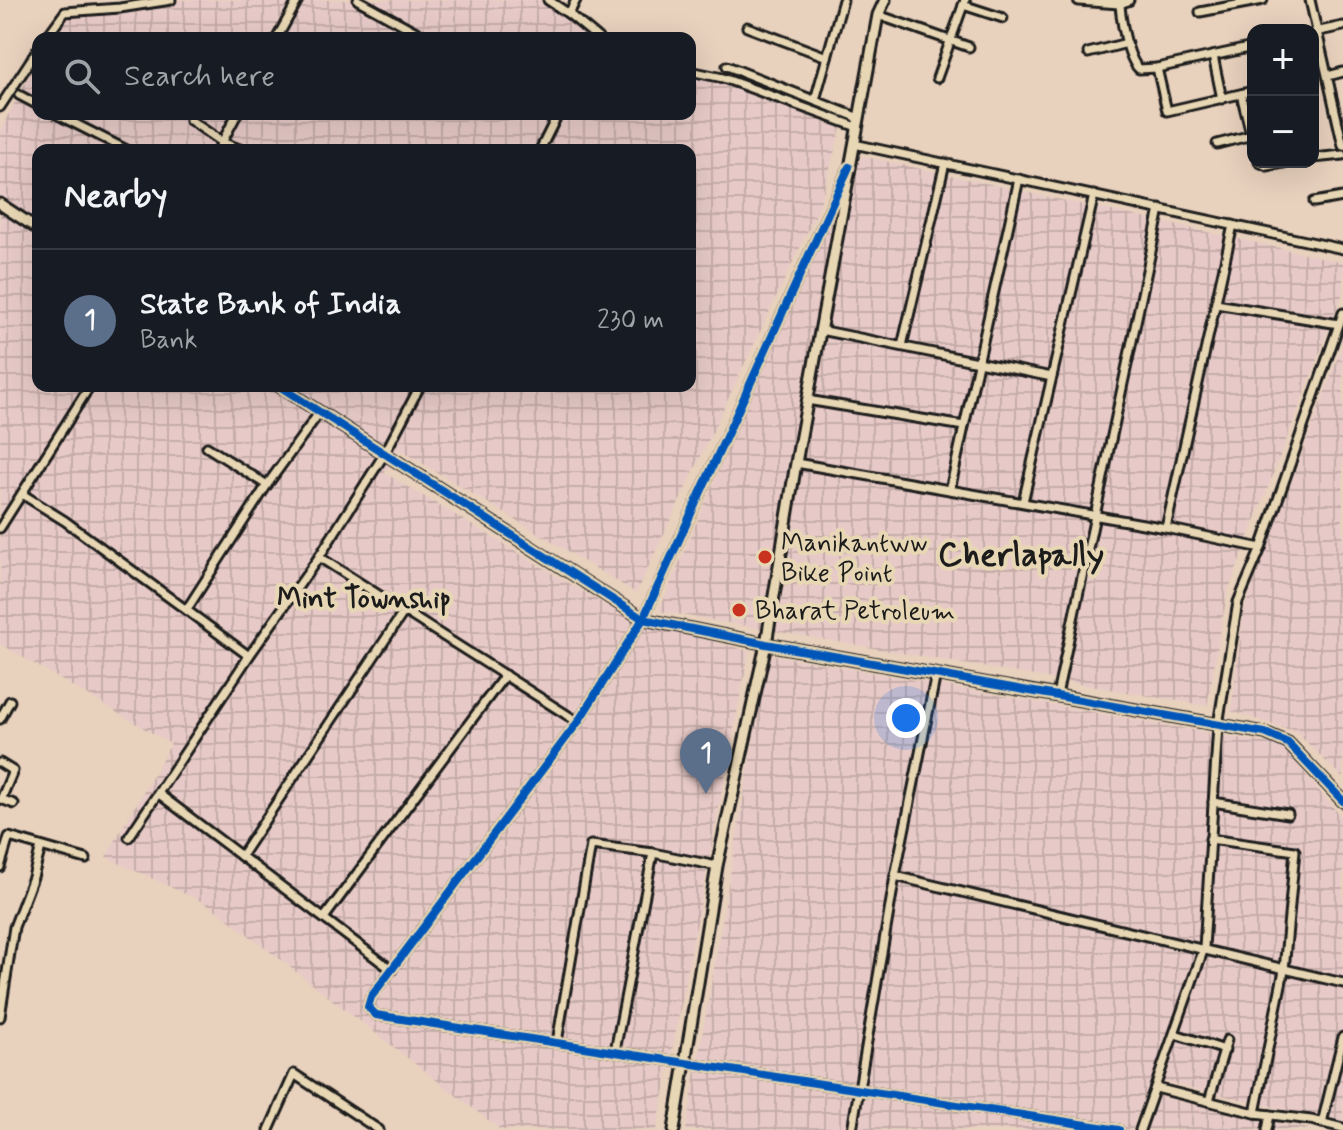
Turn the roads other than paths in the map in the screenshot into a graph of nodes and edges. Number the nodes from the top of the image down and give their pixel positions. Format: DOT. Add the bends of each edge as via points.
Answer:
graph roads {
  1 [pos="171,0"];
  2 [pos="298,0"];
  3 [pos="358,0"];
  4 [pos="548,0"];
  5 [pos="576,0"];
  6 [pos="830,0"];
  7 [pos="885,0"];
  8 [pos="1079,0"];
  9 [pos="1263,0"];
  10 [pos="1310,0"];
  11 [pos="1122,1"];
  12 [pos="842,2"];
  13 [pos="964,2"];
  14 [pos="1200,12"];
  15 [pos="569,14"];
  16 [pos="878,15"];
  17 [pos="1003,18"];
  18 [pos="1314,24"];
  19 [pos="1343,26"];
  20 [pos="747,27"];
  21 [pos="1319,31"];
  22 [pos="50,32"];
  23 [pos="280,32"];
  24 [pos="416,32"];
  25 [pos="591,32"];
  26 [pos="950,41"];
  27 [pos="1127,43"];
  28 [pos="1319,46"];
  29 [pos="969,47"];
  30 [pos="1247,48"];
  31 [pos="1088,53"];
  32 [pos="1213,56"];
  33 [pos="827,57"];
  34 [pos="32,58"];
  35 [pos="727,66"];
  36 [pos="1157,68"];
  37 [pos="696,72"];
  38 [pos="1343,72"];
  39 [pos="1328,76"];
  40 [pos="937,78"];
  41 [pos="1247,92"];
  42 [pos="1241,94"];
  43 [pos="19,95"];
  44 [pos="1222,99"];
  45 [pos="815,100"];
  46 [pos="32,102"];
  47 [pos="0,107"];
  48 [pos="1247,117"];
  49 [pos="68,120"];
  50 [pos="190,120"];
  51 [pos="234,120"];
  52 [pos="555,120"];
  53 [pos="858,122"];
  54 [pos="1341,128"];
  55 [pos="1247,137"];
  56 [pos="115,144"];
  57 [pos="218,144"];
  58 [pos="221,144"];
  59 [pos="543,144"];
  60 [pos="854,144"];
  61 [pos="1217,144"];
  62 [pos="1343,146"];
  63 [pos="1343,155"];
  64 [pos="1319,157"];
  65 [pos="945,163"];
  66 [pos="849,167"];
  67 [pos="1019,179"];
  68 [pos="1094,195"];
  69 [pos="1343,197"];
  70 [pos="1314,202"];
  71 [pos="0,204"];
  72 [pos="1160,209"];
  73 [pos="32,225"];
  74 [pos="1233,225"];
  75 [pos="1343,249"];
  76 [pos="1216,304"];
  77 [pos="1343,313"];
  78 [pos="1339,324"];
  79 [pos="820,330"];
  80 [pos="902,346"];
  81 [pos="979,362"];
  82 [pos="1052,377"];
  83 [pos="86,392"];
  84 [pos="288,392"];
  85 [pos="417,392"];
  86 [pos="807,400"];
  87 [pos="319,413"];
  88 [pos="964,426"];
  89 [pos="207,447"];
  90 [pos="385,453"];
  91 [pos="796,463"];
  92 [pos="267,485"];
  93 [pos="950,490"];
  94 [pos="22,494"];
  95 [pos="1023,502"];
  96 [pos="1095,515"];
  97 [pos="0,528"];
  98 [pos="1166,528"];
  99 [pos="1261,548"];
  100 [pos="319,557"];
  101 [pos="187,609"];
  102 [pos="405,610"];
  103 [pos="643,619"];
  104 [pos="766,644"];
  105 [pos="249,656"];
  106 [pos="936,674"];
  107 [pos="505,675"];
  108 [pos="1057,695"];
  109 [pos="10,701"];
  110 [pos="0,719"];
  111 [pos="578,722"];
  112 [pos="1218,725"];
  113 [pos="0,763"];
  114 [pos="159,794"];
  115 [pos="1,799"];
  116 [pos="1343,801"];
  117 [pos="1213,802"];
  118 [pos="14,804"];
  119 [pos="1288,814"];
  120 [pos="129,837"];
  121 [pos="1210,839"];
  122 [pos="41,847"];
  123 [pos="653,853"];
  124 [pos="241,856"];
  125 [pos="86,859"];
  126 [pos="717,866"];
  127 [pos="0,867"];
  128 [pos="895,876"];
  129 [pos="324,918"];
  130 [pos="1204,948"];
  131 [pos="392,970"];
  132 [pos="1284,970"];
  133 [pos="1343,983"];
  134 [pos="0,1017"];
  135 [pos="1175,1034"];
  136 [pos="1343,1037"];
  137 [pos="1227,1040"];
  138 [pos="557,1042"];
  139 [pos="1225,1050"];
  140 [pos="615,1051"];
  141 [pos="686,1063"];
  142 [pos="1156,1088"];
  143 [pos="859,1090"];
  144 [pos="1209,1101"];
  145 [pos="1255,1113"];
  146 [pos="1270,1115"];
  147 [pos="1311,1120"];
  148 [pos="1322,1123"];
  149 [pos="1343,1128"];
  150 [pos="269,1130"];
  151 [pos="379,1130"];
  152 [pos="674,1130"];
  153 [pos="852,1130"];
  154 [pos="1119,1130"];
  155 [pos="1140,1130"];
  156 [pos="1267,1130"];
  157 [pos="1309,1130"];
  1 -- 22 [label="street" via="65,12"];
  2 -- 23 [label="street"];
  3 -- 24 [label="street"];
  4 -- 15 [label="street"];
  5 -- 15 [label="street"];
  6 -- 12 [label="street"];
  7 -- 16 [label="street"];
  8 -- 11 [label="street"];
  9 -- 14 [label="street"];
  10 -- 18 [label="street"];
  11 -- 27 [label="street"];
  12 -- 33 [label="street"];
  13 -- 17 [label="street"];
  13 -- 26 [label="street"];
  15 -- 25 [label="street"];
  16 -- 26 [label="street"];
  16 -- 53 [label="street"];
  19 -- 21 [label="street"];
  20 -- 33 [label="street"];
  26 -- 29 [label="street"];
  26 -- 40 [label="street"];
  27 -- 31 [label="street"];
  27 -- 36 [label="street" via="1136,68"];
  28 -- 39 [label="street"];
  30 -- 32 [label="street"];
  32 -- 36 [label="street"];
  32 -- 44 [label="street"];
  33 -- 45 [label="street"];
  34 -- 47 [label="street"];
  35 -- 45 [label="street"];
  36 -- 44 [label="street" via="1167,111"];
  37 -- 53 [label="street"];
  38 -- 39 [label="street"];
  39 -- 54 [label="street"];
  41 -- 42 [label="street"];
  42 -- 44 [label="street"];
  42 -- 48 [label="street"];
  43 -- 46 [label="street"];
  45 -- 53 [label="street"];
  49 -- 56 [label="street"];
  50 -- 57 [label="street"];
  51 -- 58 [label="street"];
  52 -- 59 [label="street"];
  53 -- 60 [label="street"];
  54 -- 62 [label="street"];
  55 -- 61 [label="street"];
  60 -- 65 [label="street"];
  60 -- 66 [label="street"];
  63 -- 64 [label="street"];
  65 -- 67 [label="street"];
  65 -- 80 [label="street"];
  66 -- 79 [label="street"];
  66 -- 103 [label="street"];
  67 -- 68 [label="street"];
  67 -- 81 [label="street"];
  68 -- 72 [label="street"];
  68 -- 82 [label="street"];
  69 -- 70 [label="street"];
  71 -- 73 [label="street"];
  72 -- 74 [label="street"];
  72 -- 96 [label="street"];
  74 -- 75 [label="street"];
  74 -- 76 [label="street"];
  76 -- 78 [label="street"];
  76 -- 98 [label="street"];
  77 -- 78 [label="street"];
  78 -- 99 [label="street"];
  79 -- 80 [label="street"];
  79 -- 86 [label="street"];
  80 -- 81 [label="street"];
  81 -- 82 [label="street"];
  81 -- 88 [label="street"];
  82 -- 95 [label="street"];
  83 -- 94 [label="street"];
  84 -- 87 [label="street"];
  85 -- 90 [label="street"];
  86 -- 88 [label="street"];
  86 -- 91 [label="street"];
  87 -- 90 [label="street"];
  87 -- 92 [label="street"];
  88 -- 93 [label="street"];
  89 -- 92 [label="street"];
  90 -- 100 [label="street"];
  90 -- 103 [label="street"];
  91 -- 93 [label="street"];
  91 -- 104 [label="street"];
  92 -- 101 [label="street"];
  93 -- 95 [label="street"];
  94 -- 97 [label="street"];
  94 -- 101 [label="street"];
  95 -- 96 [label="street"];
  96 -- 98 [label="street"];
  96 -- 108 [label="street"];
  98 -- 99 [label="street"];
  99 -- 112 [label="street" via="1238,602"];
  100 -- 102 [label="street"];
  100 -- 105 [label="street"];
  101 -- 105 [label="street"];
  102 -- 107 [label="street"];
  102 -- 124 [label="street"];
  103 -- 104 [label="street"];
  103 -- 111 [label="street"];
  104 -- 106 [label="street"];
  104 -- 126 [label="street"];
  105 -- 114 [label="street"];
  106 -- 108 [label="street"];
  106 -- 128 [label="street"];
  107 -- 111 [label="street"];
  107 -- 129 [label="street"];
  108 -- 112 [label="street"];
  109 -- 110 [label="street"];
  111 -- 131 [label="street"];
  112 -- 116 [label="street" via="1288,743"];
  112 -- 117 [label="street"];
  113 -- 115 [label="street" via="13,771"];
  114 -- 120 [label="street"];
  114 -- 124 [label="street"];
  115 -- 118 [label="street"];
  117 -- 119 [label="street"];
  117 -- 121 [label="street"];
  121 -- 130 [label="street"];
  121 -- 132 [label="street" via="1295,851"];
  122 -- 125 [label="street"];
  122 -- 127 [label="street" via="9,837"];
  122 -- 134 [label="street" via="12,936"];
  123 -- 126 [label="street"];
  123 -- 138 [label="street" via="591,845"];
  123 -- 140 [label="street"];
  124 -- 129 [label="street"];
  126 -- 141 [label="street"];
  128 -- 130 [label="street"];
  128 -- 143 [label="street"];
  129 -- 131 [label="street"];
  130 -- 132 [label="street"];
  130 -- 135 [label="street"];
  131 -- 138 [label="street" via="368,1002 376,1015"];
  132 -- 133 [label="street"];
  132 -- 145 [label="street"];
  135 -- 139 [label="street"];
  135 -- 142 [label="street"];
  136 -- 148 [label="street"];
  137 -- 139 [label="street"];
  138 -- 140 [label="street"];
  139 -- 144 [label="street"];
  140 -- 141 [label="street"];
  141 -- 143 [label="street"];
  141 -- 152 [label="street"];
  142 -- 144 [label="street"];
  142 -- 155 [label="street"];
  143 -- 153 [label="street"];
  143 -- 154 [label="street"];
  144 -- 145 [label="street"];
  145 -- 146 [label="street"];
  146 -- 147 [label="street"];
  146 -- 156 [label="street"];
  147 -- 148 [label="street"];
  147 -- 157 [label="street"];
  148 -- 149 [label="street"];
  150 -- 151 [label="street" via="294,1074"];
}
